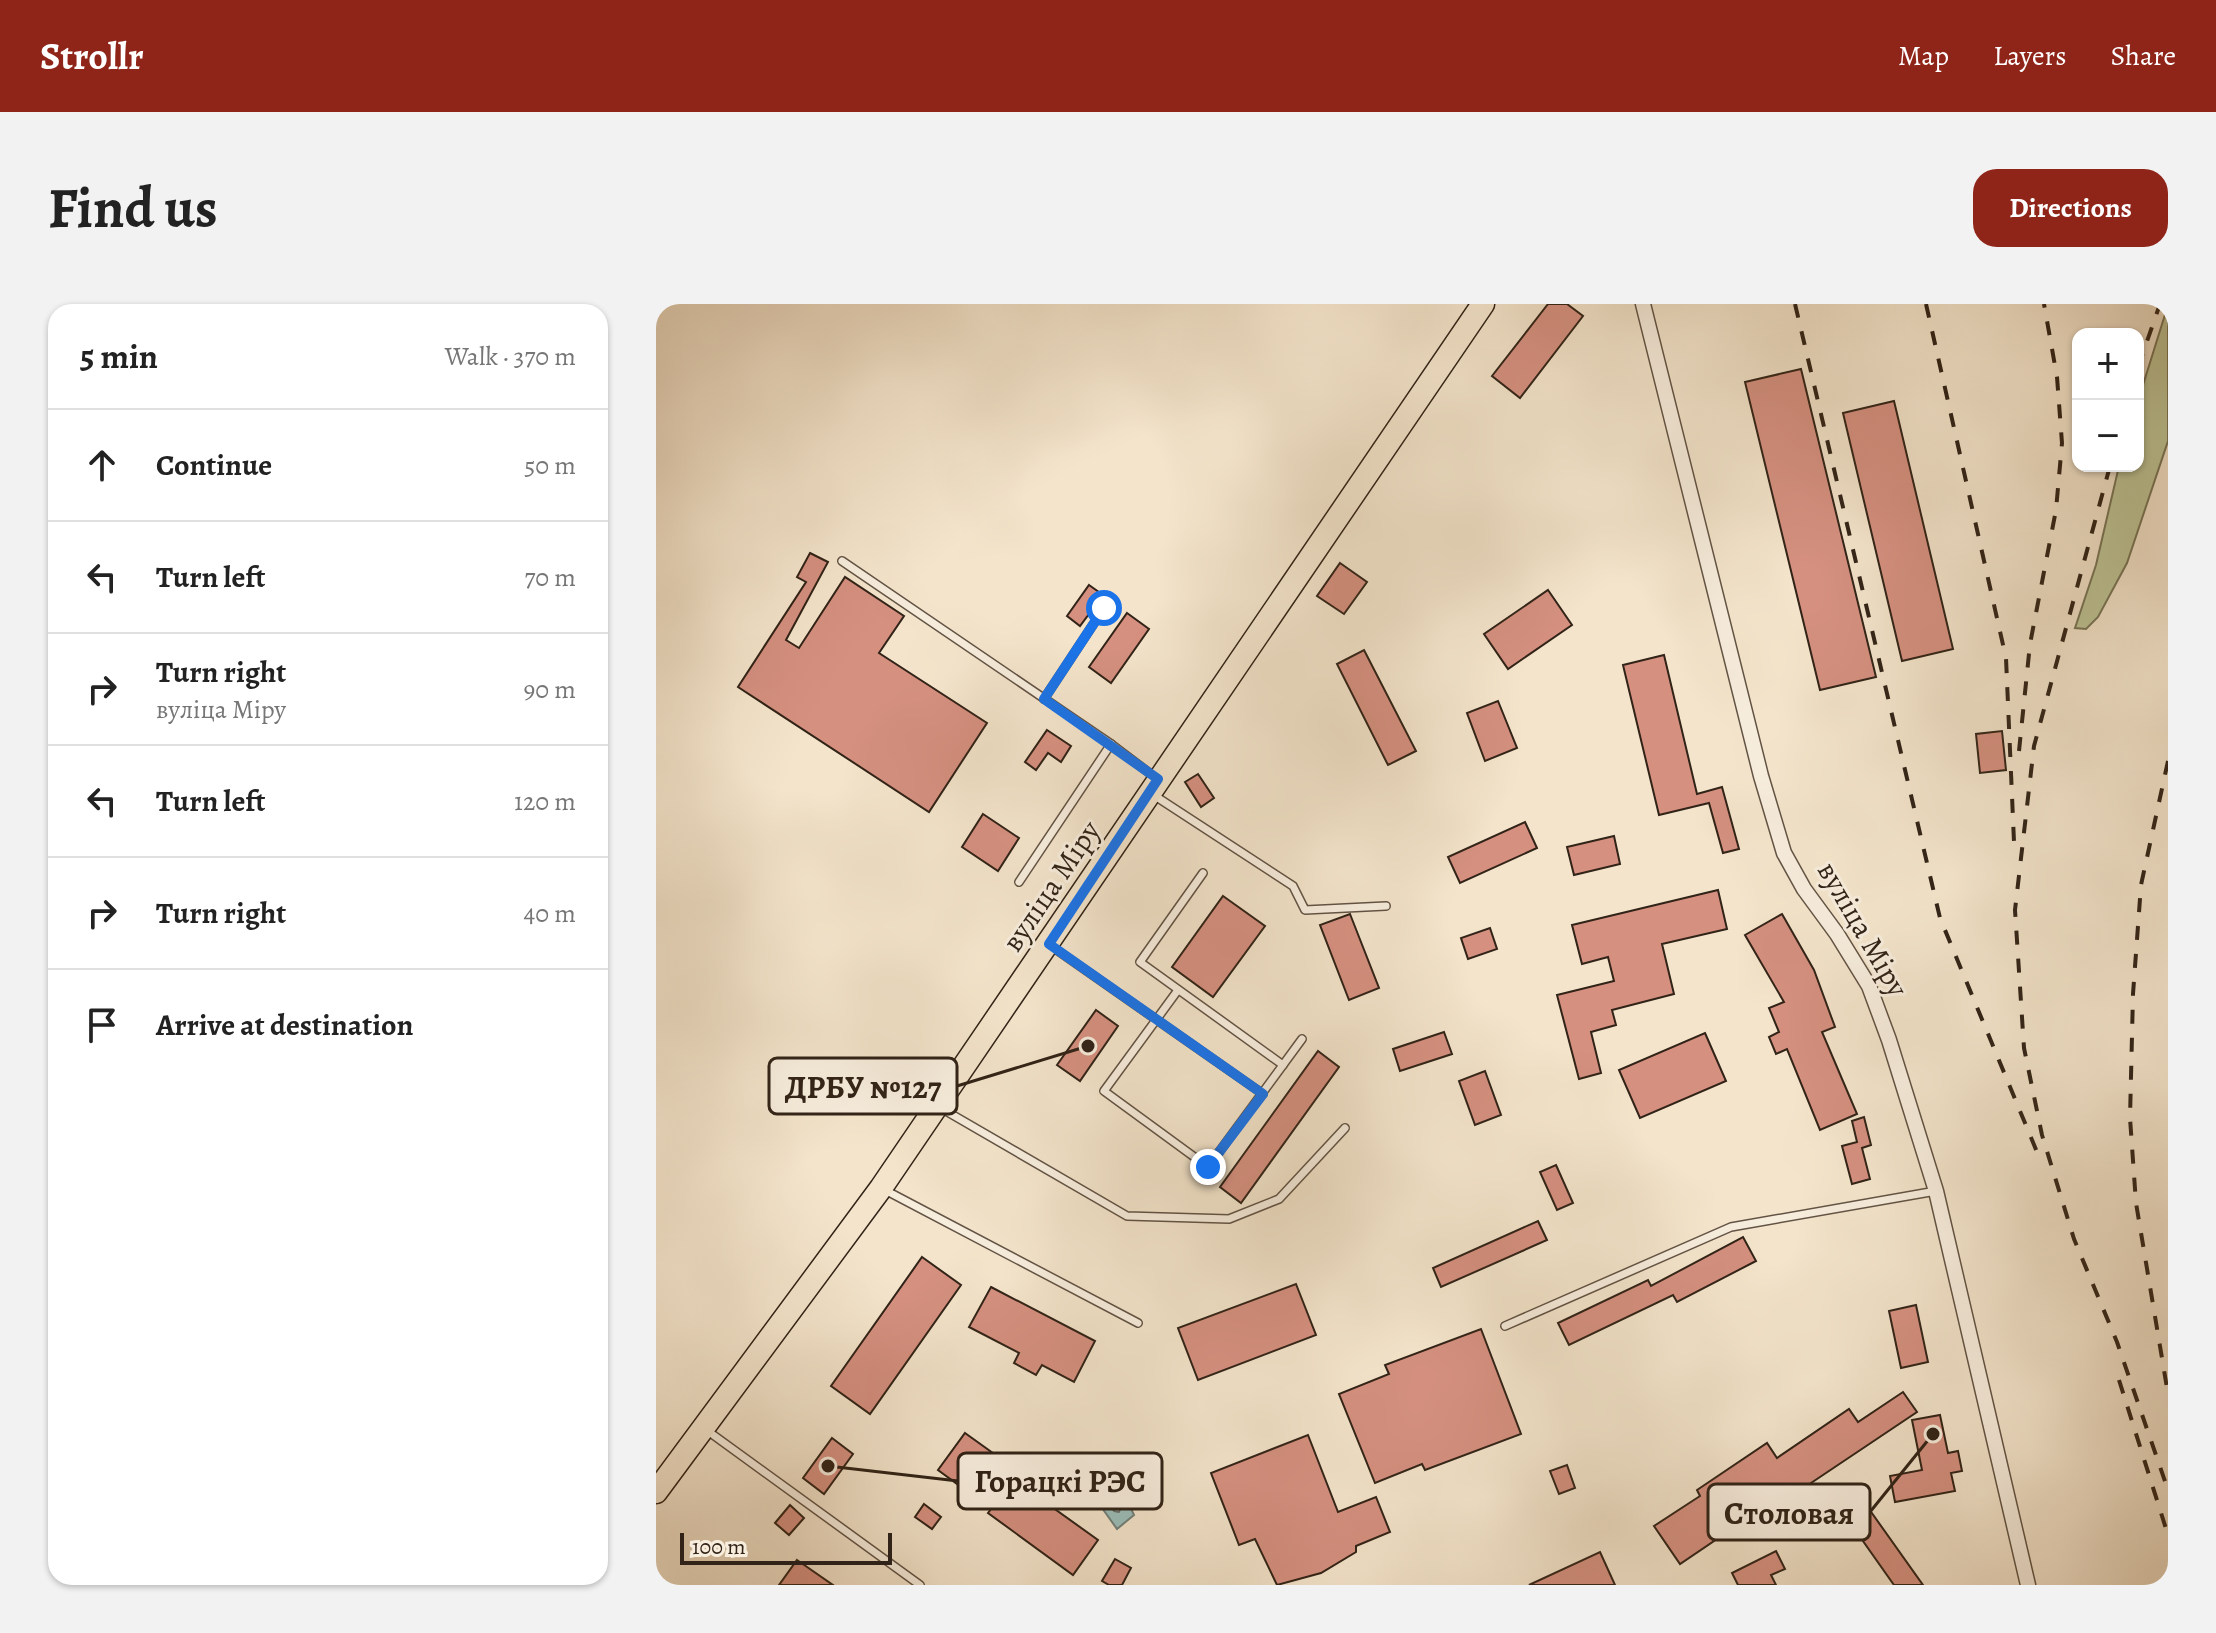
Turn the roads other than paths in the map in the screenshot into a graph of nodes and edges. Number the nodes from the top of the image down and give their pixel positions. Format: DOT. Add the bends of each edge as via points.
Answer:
graph roads {
  1 [pos="1483,304"];
  2 [pos="1643,304"];
  3 [pos="842,561"];
  4 [pos="1104,608"];
  5 [pos="1044,699"];
  6 [pos="1111,744"];
  7 [pos="1154,786"];
  8 [pos="1203,873"];
  9 [pos="1019,882"];
  10 [pos="1386,906"];
  11 [pos="1049,944"];
  12 [pos="1178,990"];
  13 [pos="1158,1020"];
  14 [pos="1302,1039"];
  15 [pos="1283,1065"];
  16 [pos="1263,1094"];
  17 [pos="937,1106"];
  18 [pos="1345,1128"];
  19 [pos="881,1188"];
  20 [pos="1936,1191"];
  21 [pos="1138,1323"];
  22 [pos="1505,1326"];
  23 [pos="703,1428"];
  24 [pos="656,1492"];
  25 [pos="920,1585"];
  26 [pos="2028,1585"];
  1 -- 7 [label="main road, вуліца Міру"];
  2 -- 20 [label="street, вуліца Міру" via="1784,853 1869,986"];
  3 -- 5 [label="lane"];
  4 -- 5 [label="lane"];
  5 -- 6 [label="lane"];
  6 -- 7 [label="lane"];
  6 -- 9 [label="lane"];
  7 -- 10 [label="lane" via="1293,886 1305,910"];
  7 -- 11 [label="main road, вуліца Міру"];
  8 -- 12 [label="lane" via="1140,962"];
  11 -- 13 [label="lane"];
  11 -- 17 [label="main road, вуліца Міру"];
  12 -- 13 [label="lane"];
  12 -- 15 [label="lane"];
  13 -- 16 [label="lane"];
  13 -- 16 [label="lane" via="1104,1091 1208,1167"];
  14 -- 15 [label="lane"];
  15 -- 16 [label="lane"];
  17 -- 18 [label="lane" via="1127,1216 1229,1219 1279,1199"];
  17 -- 19 [label="main road, вуліца Міру"];
  19 -- 21 [label="lane"];
  19 -- 23 [label="main road, вуліца Міру"];
  20 -- 22 [label="lane" via="1731,1227"];
  20 -- 26 [label="street, вуліца Міру"];
  23 -- 24 [label="main road, вуліца Міру"];
  23 -- 25 [label="lane"];
}
